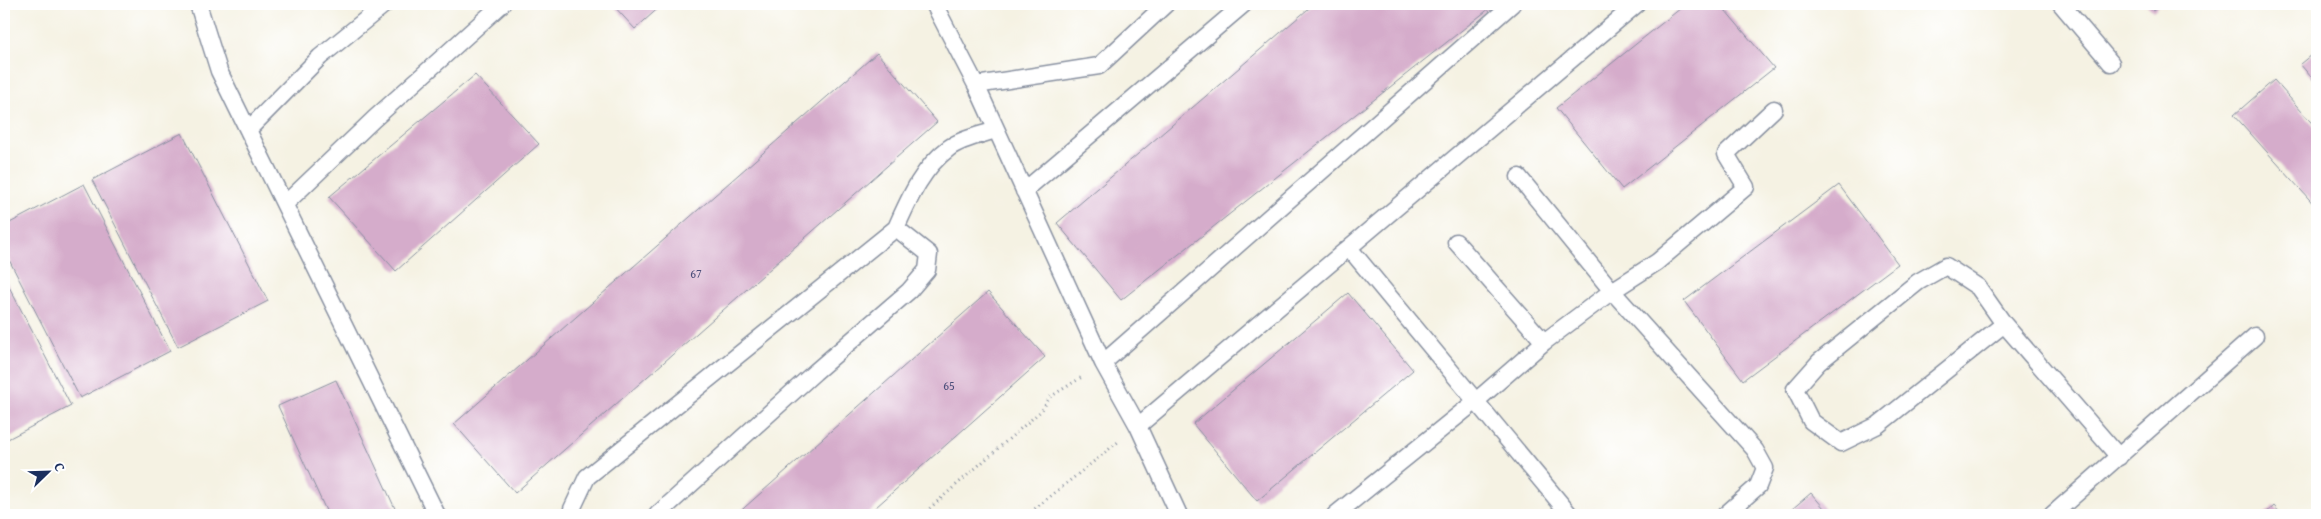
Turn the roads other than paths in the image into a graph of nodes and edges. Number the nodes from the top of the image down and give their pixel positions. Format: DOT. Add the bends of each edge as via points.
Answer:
graph roads {
  1 [pos="198,4"];
  2 [pos="385,4"];
  3 [pos="502,4"];
  4 [pos="934,4"];
  5 [pos="1166,4"];
  6 [pos="1244,4"];
  7 [pos="1512,4"];
  8 [pos="1637,4"];
  9 [pos="2061,4"];
  10 [pos="2112,64"];
  11 [pos="976,85"];
  12 [pos="1774,109"];
  13 [pos="248,130"];
  14 [pos="996,130"];
  15 [pos="1519,177"];
  16 [pos="1024,190"];
  17 [pos="285,204"];
  18 [pos="896,228"];
  19 [pos="1456,242"];
  20 [pos="1349,248"];
  21 [pos="1612,291"];
  22 [pos="2004,324"];
  23 [pos="2255,336"];
  24 [pos="1544,342"];
  25 [pos="1103,363"];
  26 [pos="1476,401"];
  27 [pos="1138,426"];
  28 [pos="2119,456"];
  29 [pos="437,515"];
  30 [pos="575,515"];
  31 [pos="657,515"];
  32 [pos="1180,515"];
  33 [pos="1335,515"];
  34 [pos="1570,515"];
  35 [pos="1725,515"];
  36 [pos="2052,515"];
  1 -- 13 [label="lane" via="219,70"];
  2 -- 13 [label="lane" via="320,57"];
  3 -- 17 [label="lane"];
  4 -- 11 [label="lane"];
  5 -- 11 [label="lane" via="1099,66"];
  6 -- 16 [label="lane"];
  7 -- 25 [label="lane"];
  8 -- 20 [label="lane"];
  9 -- 10 [label="lane"];
  11 -- 14 [label="lane"];
  12 -- 21 [label="lane" via="1726,154 1746,187 1657,262"];
  13 -- 17 [label="lane"];
  14 -- 16 [label="lane"];
  14 -- 18 [label="lane" via="950,147 928,168"];
  15 -- 21 [label="lane"];
  16 -- 25 [label="lane"];
  17 -- 29 [label="lane"];
  18 -- 30 [label="lane" via="587,477 572,509"];
  18 -- 31 [label="lane" via="929,254 927,270 909,291 814,372"];
  19 -- 24 [label="lane"];
  20 -- 26 [label="lane"];
  20 -- 27 [label="lane"];
  21 -- 24 [label="lane"];
  21 -- 35 [label="lane" via="1755,450 1765,468 1758,486"];
  22 -- 22 [label="lane" via="1978,287 1946,266 1918,282 1818,362 1795,389 1811,421 1841,443 1878,425"];
  22 -- 28 [label="lane"];
  23 -- 28 [label="lane"];
  24 -- 26 [label="lane"];
  25 -- 27 [label="lane"];
  26 -- 33 [label="lane"];
  26 -- 34 [label="lane"];
  27 -- 32 [label="lane"];
  28 -- 36 [label="lane"];
}
